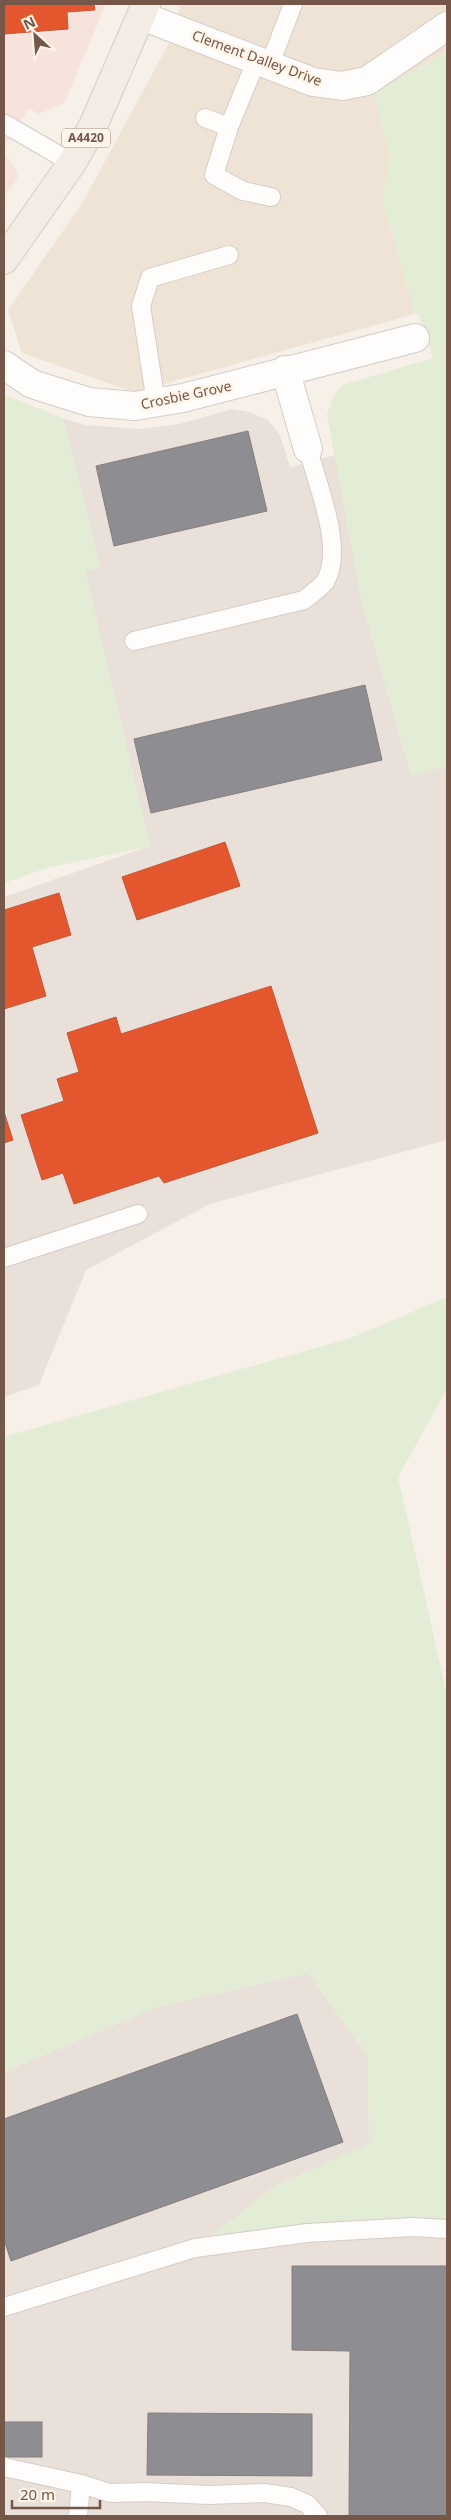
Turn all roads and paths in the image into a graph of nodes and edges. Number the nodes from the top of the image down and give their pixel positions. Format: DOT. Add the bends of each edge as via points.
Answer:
graph roads {
  1 [pos="293,4"];
  2 [pos="144,10"];
  3 [pos="447,26"];
  4 [pos="263,62"];
  5 [pos="205,118"];
  6 [pos="5,124"];
  7 [pos="229,127"];
  8 [pos="72,163"];
  9 [pos="271,197"];
  10 [pos="229,255"];
  11 [pos="4,260"];
  12 [pos="415,338"];
  13 [pos="4,365"];
  14 [pos="285,370"];
  15 [pos="156,403"];
  16 [pos="308,449"];
  17 [pos="134,641"];
  18 [pos="138,1214"];
  19 [pos="4,1258"];
  20 [pos="447,2229"];
  21 [pos="4,2307"];
  22 [pos="4,2467"];
  23 [pos="82,2484"];
  24 [pos="78,2516"];
  25 [pos="318,2516"];
  1 -- 4 [label="lane"];
  2 -- 4 [label="street, Clement Dalley Drive"];
  2 -- 8 [label="main road, A4420" via="93,126"];
  3 -- 4 [label="street, Clement Dalley Drive" via="367,81 342,86 313,82"];
  4 -- 7 [label="lane"];
  5 -- 7 [label="lane"];
  6 -- 8 [label="lane"];
  7 -- 9 [label="lane" via="214,175 243,191"];
  8 -- 11 [label="main road, A4420"];
  10 -- 15 [label="lane" via="150,278 141,306"];
  12 -- 14 [label="street, Crosbie Grove"];
  13 -- 15 [label="street, Crosbie Grove" via="32,384 89,402 135,406"];
  14 -- 15 [label="street, Crosbie Grove"];
  14 -- 16 [label="street"];
  16 -- 17 [label="lane" via="331,534 332,558 325,582 304,600"];
  18 -- 19 [label="lane"];
  20 -- 21 [label="lane" via="414,2227 307,2233 195,2248"];
  22 -- 23 [label="lane"];
  23 -- 24 [label="lane"];
  23 -- 25 [label="lane" via="110,2493 265,2493 291,2497 307,2504"];
}
